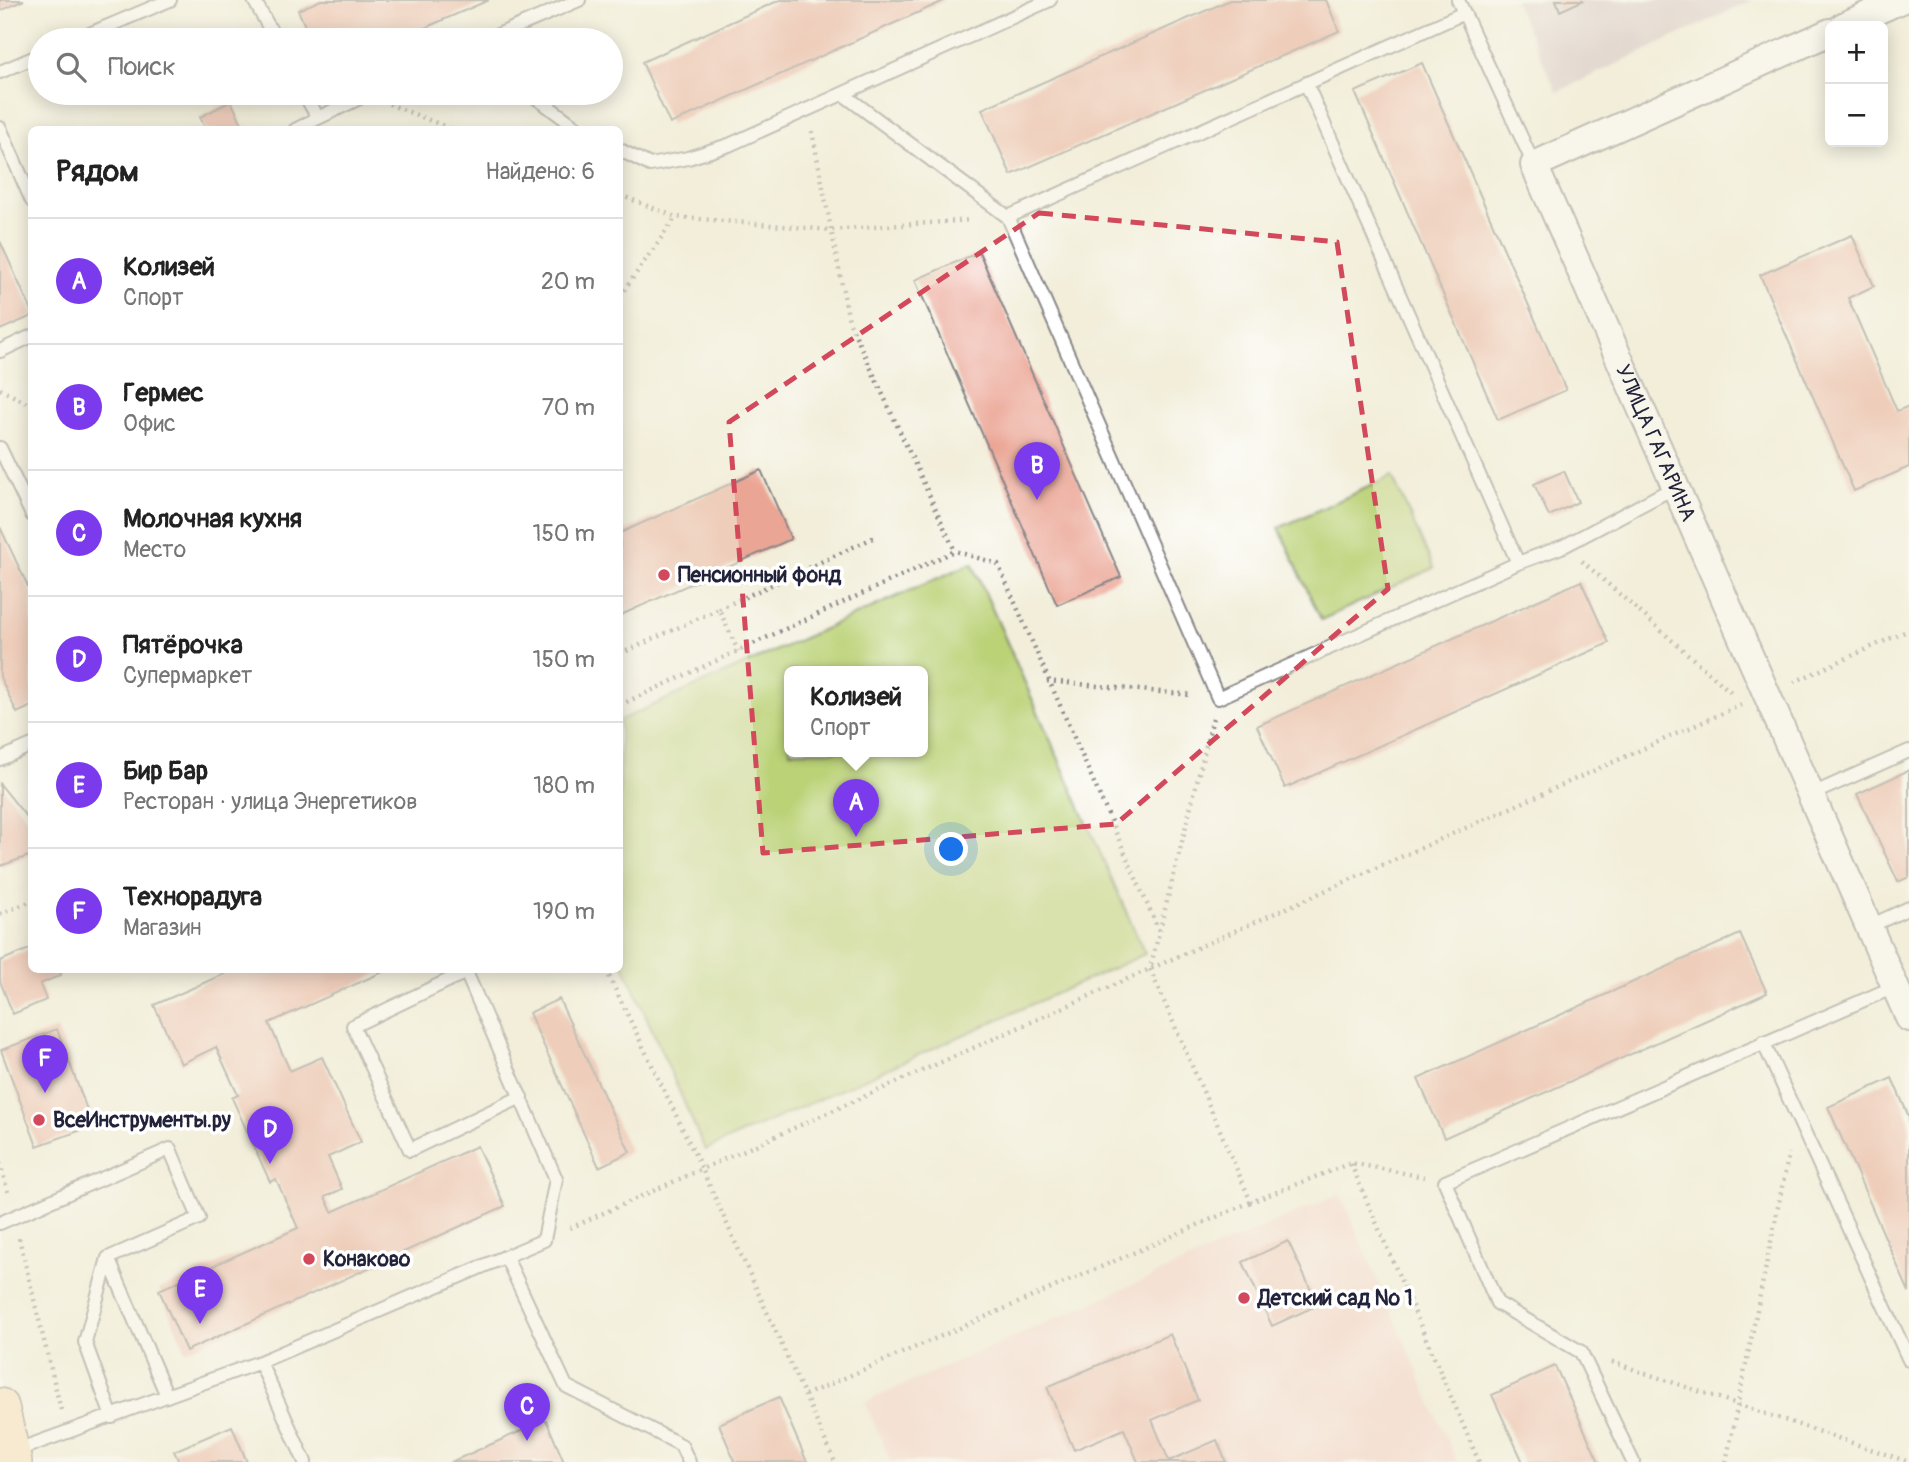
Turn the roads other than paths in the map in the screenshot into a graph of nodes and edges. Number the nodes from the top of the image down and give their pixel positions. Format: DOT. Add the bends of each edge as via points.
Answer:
graph roads {
  1 [pos="170,0"];
  2 [pos="254,0"];
  3 [pos="579,0"];
  4 [pos="1050,0"];
  5 [pos="1458,0"];
  6 [pos="1901,0"];
  7 [pos="1464,13"];
  8 [pos="1854,21"];
  9 [pos="104,28"];
  10 [pos="269,28"];
  11 [pos="514,28"];
  12 [pos="1825,34"];
  13 [pos="28,60"];
  14 [pos="0,72"];
  15 [pos="1306,83"];
  16 [pos="843,94"];
  17 [pos="311,105"];
  18 [pos="345,105"];
  19 [pos="546,105"];
  20 [pos="318,118"];
  21 [pos="303,126"];
  22 [pos="575,126"];
  23 [pos="0,128"];
  24 [pos="623,152"];
  25 [pos="1534,165"];
  26 [pos="28,192"];
  27 [pos="1008,217"];
  28 [pos="28,338"];
  29 [pos="0,351"];
  30 [pos="0,448"];
  31 [pos="1678,486"];
  32 [pos="28,507"];
  33 [pos="1518,563"];
  34 [pos="28,747"];
  35 [pos="1909,751"];
  36 [pos="0,760"];
  37 [pos="1810,795"];
  38 [pos="1909,908"];
  39 [pos="1868,928"];
  40 [pos="464,973"];
  41 [pos="466,973"];
  42 [pos="1894,986"];
  43 [pos="1909,1018"];
  44 [pos="1763,1042"];
  45 [pos="521,1097"];
  46 [pos="0,1223"];
  47 [pos="506,1257"];
  48 [pos="108,1258"];
  49 [pos="1909,1360"];
  50 [pos="260,1362"];
  51 [pos="167,1396"];
  52 [pos="0,1407"];
  53 [pos="112,1417"];
  54 [pos="12,1457"];
  55 [pos="305,1462"];
  56 [pos="689,1462"];
  57 [pos="1633,1462"];
  1 -- 9 [label="lane"];
  2 -- 10 [label="lane"];
  3 -- 11 [label="lane"];
  4 -- 16 [label="lane"];
  5 -- 7 [label="lane"];
  6 -- 8 [label="street"];
  7 -- 15 [label="lane"];
  7 -- 25 [label="lane"];
  12 -- 25 [label="street"];
  13 -- 14 [label="lane"];
  15 -- 27 [label="lane"];
  15 -- 33 [label="lane"];
  16 -- 24 [label="lane" via="729,145 688,158 650,165"];
  16 -- 27 [label="lane"];
  17 -- 20 [label="lane"];
  18 -- 20 [label="lane"];
  19 -- 22 [label="lane"];
  20 -- 21 [label="lane"];
  23 -- 26 [label="lane"];
  25 -- 31 [label="street, УЛИЦА ГАГАРИНА"];
  27 -- 33 [label="lane" via="1218,698"];
  28 -- 29 [label="lane"];
  30 -- 32 [label="lane"];
  31 -- 33 [label="lane" via="1564,546"];
  31 -- 37 [label="street, УЛИЦА ГАГАРИНА"];
  34 -- 36 [label="lane"];
  35 -- 37 [label="lane"];
  37 -- 39 [label="street, УЛИЦА ГАГАРИНА"];
  38 -- 39 [label="lane"];
  39 -- 42 [label="street, УЛИЦА ГАГАРИНА"];
  40 -- 45 [label="lane" via="353,1026 410,1150"];
  41 -- 45 [label="lane"];
  42 -- 43 [label="street, УЛИЦА ГАГАРИНА"];
  42 -- 44 [label="lane"];
  44 -- 49 [label="lane"];
  44 -- 57 [label="lane" via="1445,1182 1497,1303 1581,1352"];
  45 -- 47 [label="lane" via="556,1179 544,1240"];
  46 -- 48 [label="lane" via="170,1149 199,1218"];
  47 -- 50 [label="lane"];
  47 -- 56 [label="lane" via="566,1386 681,1445"];
  48 -- 51 [label="lane"];
  48 -- 53 [label="lane" via="85,1342"];
  50 -- 51 [label="lane"];
  50 -- 55 [label="lane"];
  51 -- 53 [label="lane"];
  52 -- 54 [label="main road"];
  53 -- 54 [label="lane"];
}
